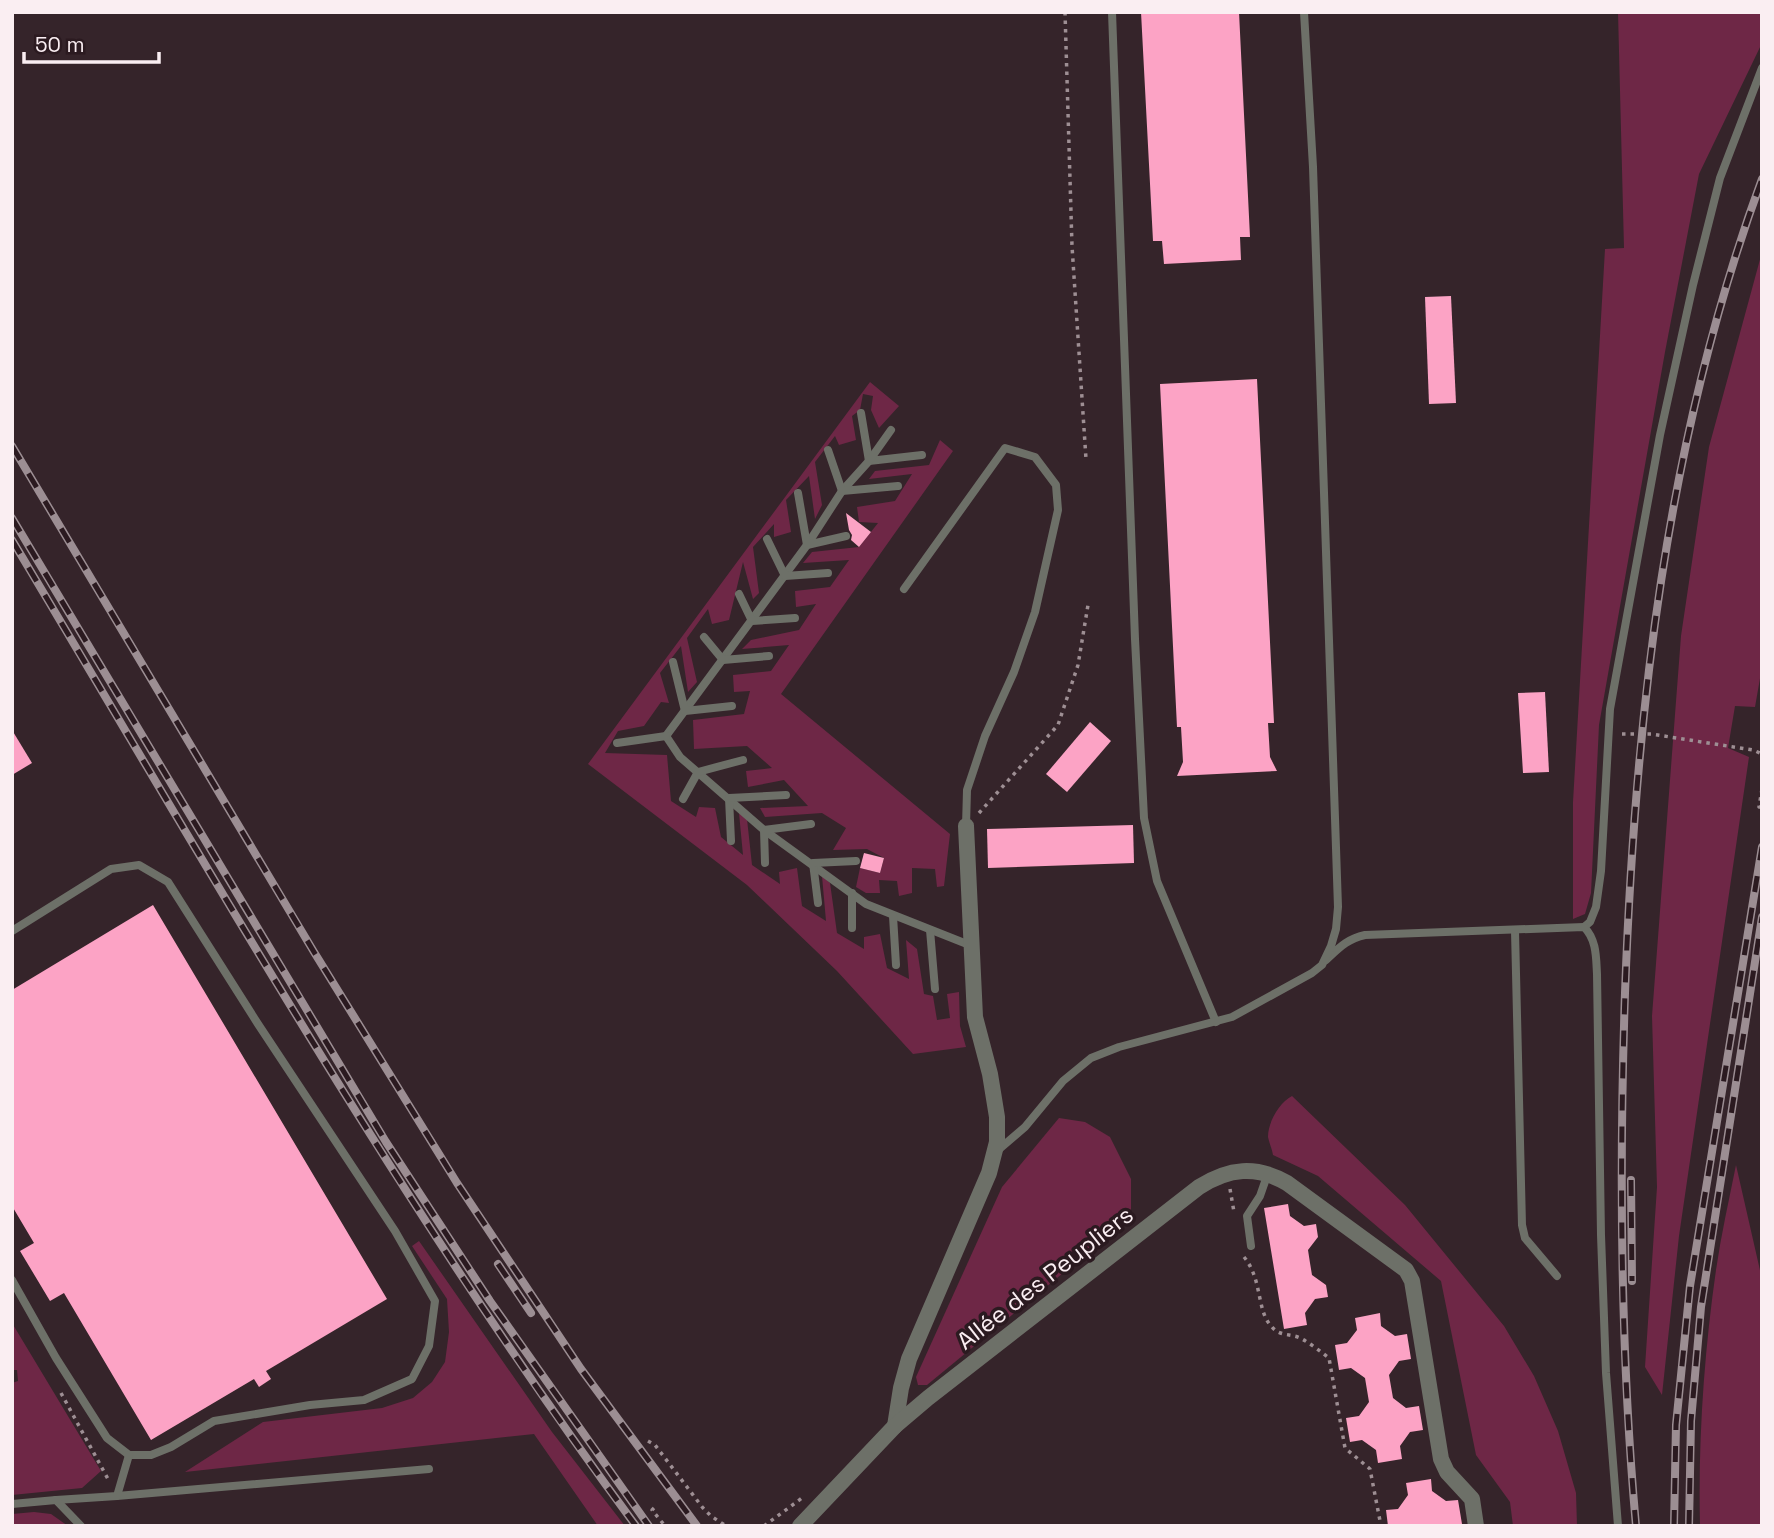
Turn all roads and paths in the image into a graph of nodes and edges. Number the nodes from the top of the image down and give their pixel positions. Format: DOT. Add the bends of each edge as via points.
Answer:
graph roads {
  1 [pos="1065,12"];
  2 [pos="1112,12"];
  3 [pos="1304,12"];
  4 [pos="1762,68"];
  5 [pos="861,413"];
  6 [pos="891,430"];
  7 [pos="828,450"];
  8 [pos="922,455"];
  9 [pos="1086,459"];
  10 [pos="869,461"];
  11 [pos="898,486"];
  12 [pos="842,491"];
  13 [pos="798,493"];
  14 [pos="846,536"];
  15 [pos="766,540"];
  16 [pos="807,545"];
  17 [pos="828,573"];
  18 [pos="785,576"];
  19 [pos="904,589"];
  20 [pos="739,594"];
  21 [pos="1088,605"];
  22 [pos="795,618"];
  23 [pos="751,621"];
  24 [pos="704,637"];
  25 [pos="769,656"];
  26 [pos="723,660"];
  27 [pos="673,662"];
  28 [pos="732,706"];
  29 [pos="685,711"];
  30 [pos="666,736"];
  31 [pos="1609,737"];
  32 [pos="617,743"];
  33 [pos="1762,754"];
  34 [pos="743,760"];
  35 [pos="698,772"];
  36 [pos="1762,789"];
  37 [pos="786,795"];
  38 [pos="729,798"];
  39 [pos="683,799"];
  40 [pos="1762,807"];
  41 [pos="811,824"];
  42 [pos="967,826"];
  43 [pos="764,830"];
  44 [pos="731,841"];
  45 [pos="856,861"];
  46 [pos="765,863"];
  47 [pos="813,863"];
  48 [pos="852,893"];
  49 [pos="818,903"];
  50 [pos="893,916"];
  51 [pos="1584,927"];
  52 [pos="852,928"];
  53 [pos="930,930"];
  54 [pos="12,931"];
  55 [pos="1515,931"];
  56 [pos="972,946"];
  57 [pos="896,965"];
  58 [pos="1322,965"];
  59 [pos="935,989"];
  60 [pos="1216,1022"];
  61 [pos="995,1153"];
  62 [pos="1226,1173"];
  63 [pos="1268,1173"];
  64 [pos="1235,1218"];
  65 [pos="1251,1246"];
  66 [pos="1242,1252"];
  67 [pos="1558,1276"];
  68 [pos="12,1280"];
  69 [pos="60,1392"];
  70 [pos="895,1426"];
  71 [pos="648,1440"];
  72 [pos="129,1455"];
  73 [pos="429,1469"];
  74 [pos="117,1496"];
  75 [pos="804,1496"];
  76 [pos="56,1500"];
  77 [pos="12,1504"];
  78 [pos="654,1508"];
  79 [pos="81,1526"];
  80 [pos="665,1526"];
  81 [pos="726,1526"];
  82 [pos="764,1526"];
  83 [pos="800,1526"];
  84 [pos="1381,1526"];
  85 [pos="1476,1526"];
  86 [pos="1618,1526"];
  1 -- 9 [label="path" via="1072,246"];
  2 -- 60 [label="lane" via="1144,818 1157,881"];
  3 -- 58 [label="lane" via="1338,907 1336,929"];
  4 -- 31 [label="lane" via="1720,178 1693,285 1621,643"];
  5 -- 10 [label="lane"];
  6 -- 10 [label="lane"];
  7 -- 12 [label="lane"];
  8 -- 10 [label="lane"];
  10 -- 12 [label="lane"];
  11 -- 12 [label="lane"];
  12 -- 16 [label="lane"];
  13 -- 16 [label="lane"];
  14 -- 16 [label="lane"];
  15 -- 18 [label="lane"];
  16 -- 18 [label="lane"];
  17 -- 18 [label="lane"];
  18 -- 23 [label="lane"];
  19 -- 42 [label="lane" via="1005,448 1035,457 1056,485 1058,510 1035,612 967,790"];
  20 -- 23 [label="lane"];
  21 -- 42 [label="path" via="1077,665 1058,725"];
  22 -- 23 [label="lane"];
  23 -- 26 [label="lane"];
  24 -- 26 [label="lane"];
  25 -- 26 [label="lane"];
  26 -- 29 [label="lane"];
  27 -- 29 [label="lane"];
  28 -- 29 [label="lane"];
  29 -- 30 [label="lane"];
  30 -- 32 [label="lane"];
  30 -- 35 [label="lane"];
  31 -- 33 [label="path" via="1641,733"];
  31 -- 51 [label="lane" via="1601,871 1595,907"];
  34 -- 35 [label="lane"];
  35 -- 38 [label="lane"];
  35 -- 39 [label="lane"];
  36 -- 40 [label="path"];
  37 -- 38 [label="lane"];
  38 -- 43 [label="lane"];
  38 -- 44 [label="lane"];
  41 -- 43 [label="lane"];
  42 -- 56 [label="street"];
  43 -- 46 [label="lane"];
  43 -- 47 [label="lane"];
  45 -- 47 [label="lane"];
  47 -- 48 [label="lane"];
  47 -- 49 [label="lane"];
  48 -- 50 [label="lane"];
  48 -- 52 [label="lane"];
  50 -- 53 [label="lane"];
  50 -- 57 [label="lane"];
  51 -- 55 [label="lane"];
  51 -- 86 [label="lane" via="1595,950 1597,974 1606,1373"];
  53 -- 56 [label="lane"];
  53 -- 59 [label="lane"];
  54 -- 72 [label="lane" via="111,869 139,865 168,881 395,1231 435,1301 429,1346 412,1379 364,1399 214,1421 152,1455"];
  55 -- 58 [label="lane" via="1364,935 1343,943"];
  55 -- 67 [label="lane" via="1522,1225 1525,1238"];
  56 -- 61 [label="street" via="975,1017 996,1102"];
  58 -- 60 [label="lane" via="1248,1010"];
  60 -- 61 [label="lane" via="1119,1047 1081,1063 1025,1127"];
  61 -- 70 [label="street" via="909,1359"];
  62 -- 63 [label="street, Allée des Peupliers" via="1243,1169"];
  62 -- 64 [label="path"];
  62 -- 70 [label="street, Allée des Peupliers" via="1199,1186"];
  63 -- 65 [label="lane" via="1247,1216"];
  63 -- 85 [label="street, Allée des Peupliers" via="1401,1265 1410,1276 1441,1459 1447,1472 1469,1493"];
  66 -- 84 [label="path" via="1255,1273 1269,1325 1280,1334 1301,1338 1329,1358 1345,1448 1370,1469"];
  68 -- 72 [label="lane" via="107,1438"];
  69 -- 74 [label="path"];
  70 -- 83 [label="street, Allée des Peupliers"];
  71 -- 81 [label="path" via="710,1516"];
  72 -- 74 [label="lane"];
  73 -- 74 [label="lane"];
  74 -- 76 [label="lane"];
  75 -- 82 [label="path"];
  76 -- 77 [label="lane"];
  76 -- 79 [label="lane"];
  78 -- 80 [label="path"];
}
